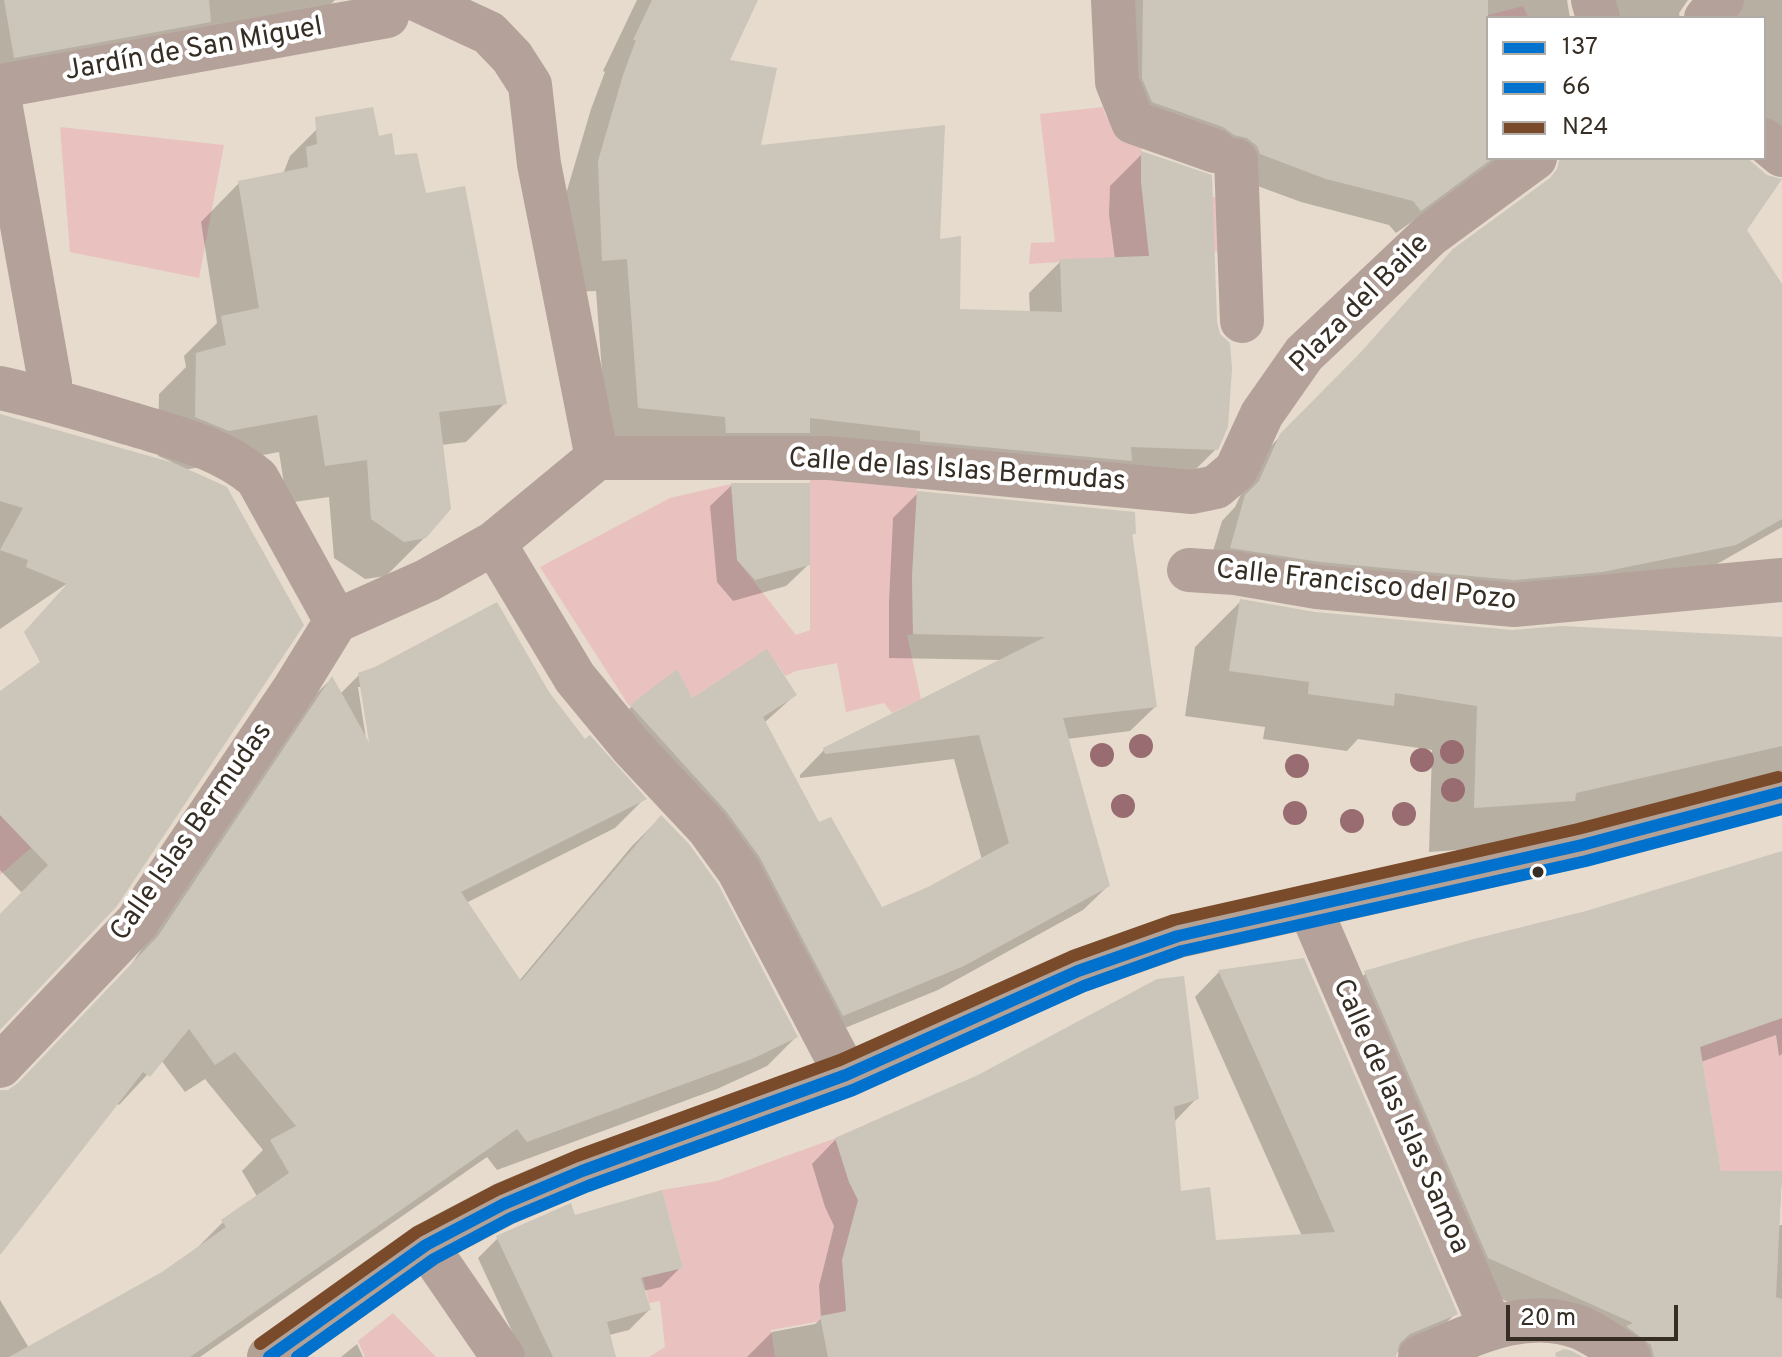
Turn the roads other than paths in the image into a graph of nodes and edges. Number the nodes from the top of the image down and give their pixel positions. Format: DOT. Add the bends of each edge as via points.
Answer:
graph roads {
  1 [pos="1113,0"];
  2 [pos="1722,0"];
  3 [pos="409,6"];
  4 [pos="1708,16"];
  5 [pos="0,86"];
  6 [pos="0,102"];
  7 [pos="1766,142"];
  8 [pos="1782,155"];
  9 [pos="1532,160"];
  10 [pos="1242,321"];
  11 [pos="50,382"];
  12 [pos="0,388"];
  13 [pos="597,458"];
  14 [pos="1236,470"];
  15 [pos="494,543"];
  16 [pos="1189,570"];
  17 [pos="1782,580"];
  18 [pos="336,621"];
  19 [pos="1782,792"];
  20 [pos="1309,906"];
  21 [pos="0,1066"];
  22 [pos="846,1075"];
  23 [pos="426,1245"];
  24 [pos="1491,1328"];
  25 [pos="269,1357"];
  26 [pos="503,1357"];
  27 [pos="1420,1357"];
  28 [pos="1629,1357"];
  1 -- 10 [label="street" via="1117,82 1133,122 1225,156"];
  2 -- 4 [label="street"];
  3 -- 5 [label="street, Jardín de San Miguel"];
  3 -- 13 [label="street" via="489,33 530,85 539,164"];
  6 -- 11 [label="street"];
  7 -- 8 [label="street"];
  9 -- 14 [label="street, Plaza del Baile" via="1442,226 1304,354 1262,414"];
  12 -- 18 [label="street" via="213,448 239,462 257,478"];
  13 -- 14 [label="street, Calle de las Islas Bermudas" via="829,458 1192,492 1216,487"];
  13 -- 15 [label="street"];
  15 -- 18 [label="street"];
  15 -- 22 [label="street" via="575,678 708,828 739,871"];
  16 -- 17 [label="street, Calle Francisco del Pozo" via="1514,605"];
  18 -- 21 [label="street, Calle Islas Bermudas" via="137,922"];
  19 -- 20 [label="main road" via="1582,845"];
  20 -- 22 [label="main road" via="1142,947"];
  20 -- 24 [label="street, Calle de las Islas Samoa"];
  22 -- 23 [label="main road" via="582,1171"];
  23 -- 25 [label="main road"];
  23 -- 26 [label="street"];
  24 -- 27 [label="street"];
  24 -- 28 [label="street" via="1539,1319 1581,1328"];
}
